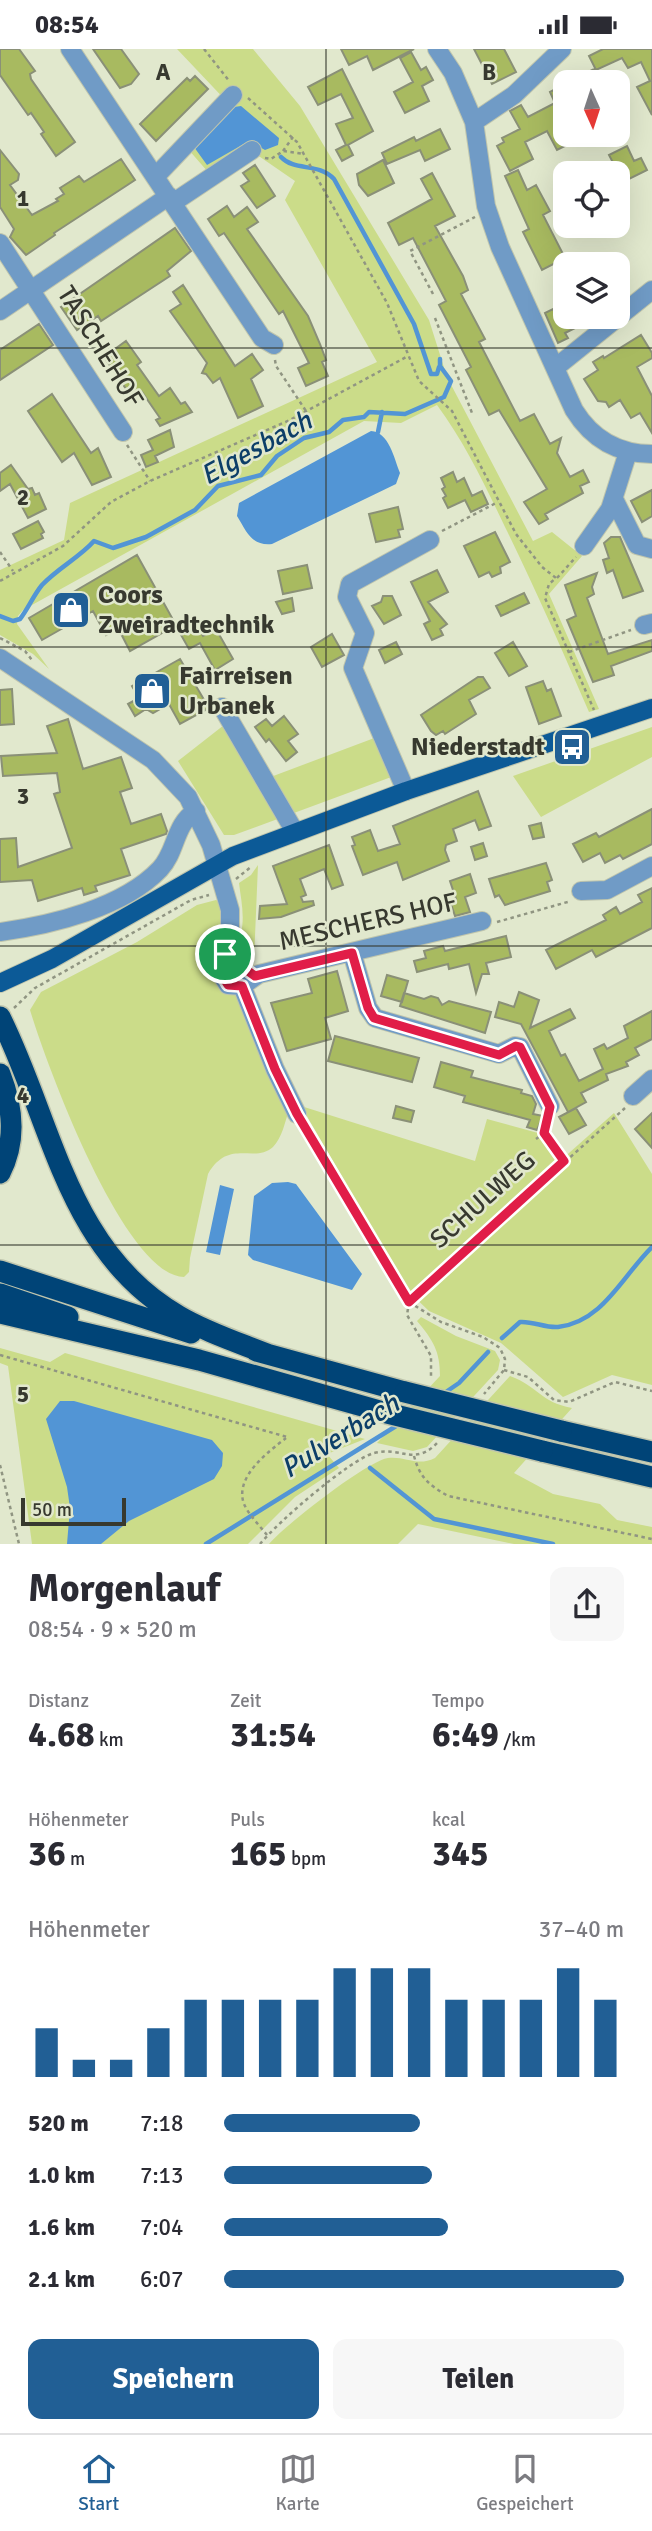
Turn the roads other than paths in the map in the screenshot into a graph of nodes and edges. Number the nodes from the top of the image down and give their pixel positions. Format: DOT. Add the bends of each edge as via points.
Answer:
graph roads {
  1 [pos="70,49"];
  2 [pos="437,49"];
  3 [pos="562,49"];
  4 [pos="239,95"];
  5 [pos="474,122"];
  6 [pos="252,150"];
  7 [pos="156,176"];
  8 [pos="171,199"];
  9 [pos="0,243"];
  10 [pos="32,289"];
  11 [pos="652,290"];
  12 [pos="0,311"];
  13 [pos="274,345"];
  14 [pos="555,368"];
  15 [pos="123,432"];
  16 [pos="628,452"];
  17 [pos="652,454"];
  18 [pos="614,499"];
  19 [pos="430,540"];
  20 [pos="584,546"];
  21 [pos="652,549"];
  22 [pos="0,658"];
  23 [pos="222,707"];
  24 [pos="652,708"];
  25 [pos="406,791"];
  26 [pos="196,811"];
  27 [pos="295,832"];
  28 [pos="218,864"];
  29 [pos="652,866"];
  30 [pos="580,891"];
  31 [pos="482,922"];
  32 [pos="0,932"];
  33 [pos="352,953"];
  34 [pos="0,983"];
  35 [pos="242,986"];
  36 [pos="7,1013"];
  37 [pos="0,1074"];
  38 [pos="652,1079"];
  39 [pos="633,1095"];
  40 [pos="550,1107"];
  41 [pos="297,1114"];
  42 [pos="0,1173"];
  43 [pos="0,1271"];
  44 [pos="0,1294"];
  45 [pos="0,1313"];
  46 [pos="267,1354"];
  47 [pos="199,1360"];
  48 [pos="652,1452"];
  49 [pos="652,1477"];
  1 -- 7 [label="street"];
  2 -- 5 [label="street"];
  3 -- 5 [label="street" via="514,95"];
  4 -- 7 [label="street"];
  5 -- 14 [label="street" via="488,211"];
  6 -- 8 [label="street"];
  7 -- 8 [label="street"];
  8 -- 10 [label="street"];
  8 -- 13 [label="street" via="262,338"];
  9 -- 10 [label="street, TASCHEHOF"];
  10 -- 12 [label="street"];
  10 -- 15 [label="street, TASCHEHOF"];
  11 -- 14 [label="street"];
  14 -- 16 [label="street" via="584,427"];
  16 -- 17 [label="street"];
  16 -- 18 [label="street"];
  18 -- 20 [label="street"];
  18 -- 21 [label="street" via="638,545"];
  19 -- 25 [label="street" via="350,584 347,597 365,633 354,668"];
  22 -- 26 [label="street" via="153,760 179,784"];
  23 -- 27 [label="street"];
  24 -- 25 [label="main road"];
  25 -- 27 [label="main road"];
  26 -- 28 [label="street"];
  26 -- 32 [label="street" via="183,821 160,869 144,883 75,915"];
  27 -- 28 [label="main road"];
  28 -- 34 [label="main road" via="52,959"];
  28 -- 35 [label="street" via="231,920 220,972 228,985"];
  29 -- 30 [label="street" via="607,890"];
  31 -- 33 [label="street, MESCHERS HOF"];
  33 -- 35 [label="street, MESCHERS HOF" via="258,974"];
  33 -- 40 [label="street" via="374,1018 499,1055 520,1047"];
  35 -- 41 [label="street"];
  36 -- 46 [label="highway" via="78,1204 99,1245 126,1276 177,1315"];
  37 -- 42 [label="highway" via="12,1125 11,1144"];
  38 -- 39 [label="street"];
  43 -- 46 [label="highway"];
  44 -- 47 [label="highway"];
  45 -- 47 [label="highway"];
  46 -- 48 [label="highway, bridge"];
  47 -- 49 [label="highway, bridge" via="387,1413"];
}
